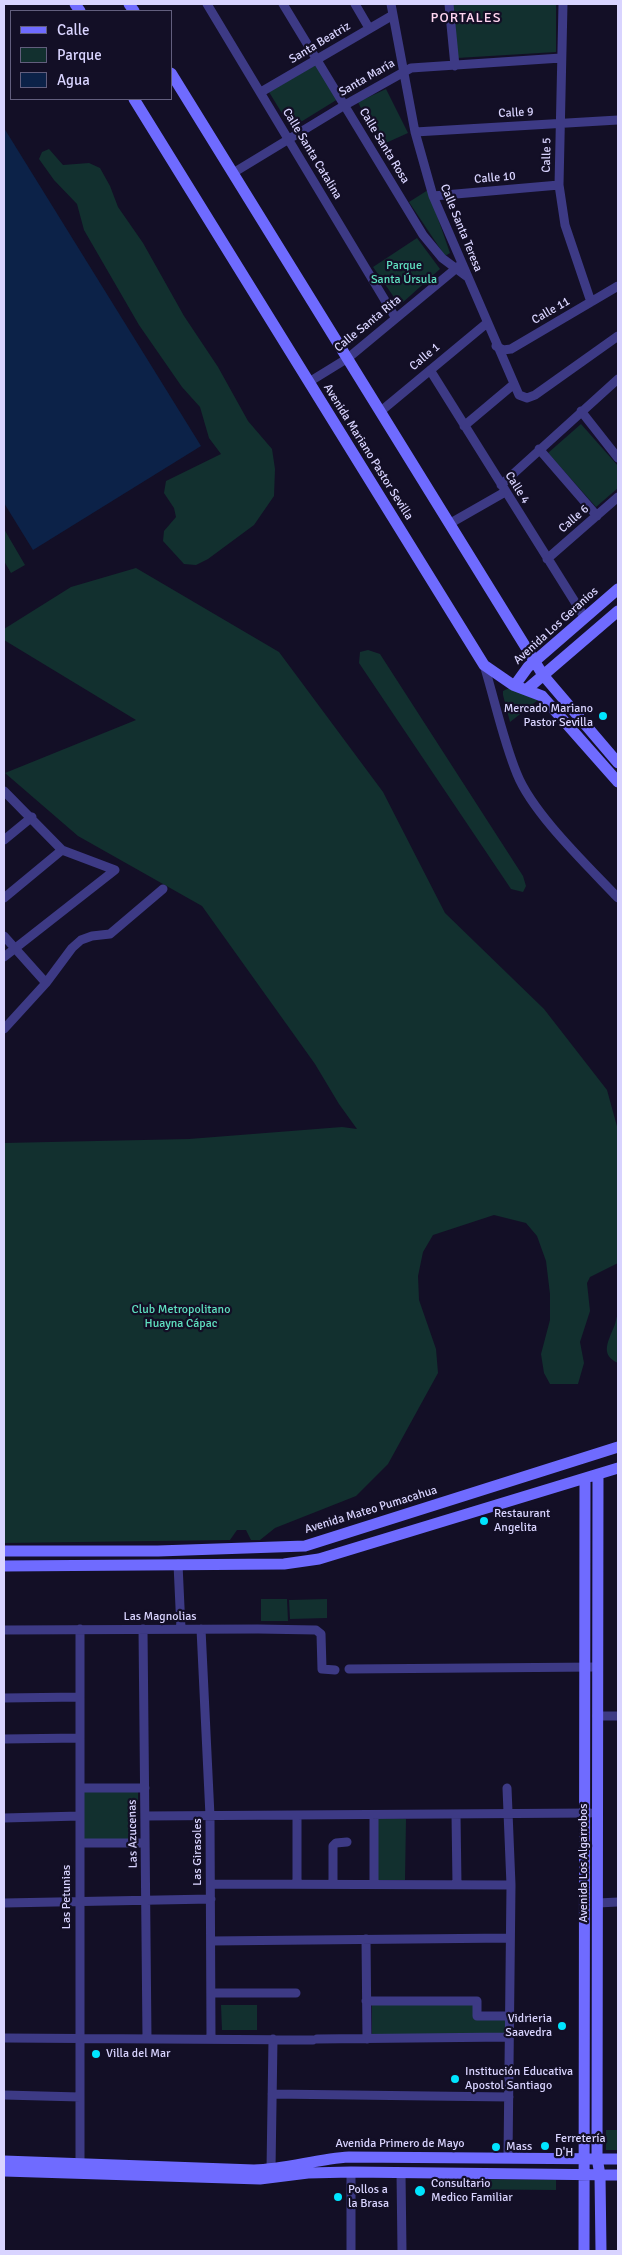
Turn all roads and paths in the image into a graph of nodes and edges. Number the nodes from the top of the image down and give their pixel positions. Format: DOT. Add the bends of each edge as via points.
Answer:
graph roads {
  1 [pos="207,4"];
  2 [pos="283,4"];
  3 [pos="356,4"];
  4 [pos="392,4"];
  5 [pos="450,4"];
  6 [pos="563,4"];
  7 [pos="393,15"];
  8 [pos="369,28"];
  9 [pos="561,58"];
  10 [pos="317,59"];
  11 [pos="455,66"];
  12 [pos="404,71"];
  13 [pos="172,76"];
  14 [pos="261,92"];
  15 [pos="135,100"];
  16 [pos="345,105"];
  17 [pos="618,120"];
  18 [pos="560,124"];
  19 [pos="415,132"];
  20 [pos="289,139"];
  21 [pos="233,173"];
  22 [pos="559,185"];
  23 [pos="433,196"];
  24 [pos="463,262"];
  25 [pos="456,269"];
  26 [pos="466,276"];
  27 [pos="618,286"];
  28 [pos="591,302"];
  29 [pos="395,317"];
  30 [pos="486,323"];
  31 [pos="618,336"];
  32 [pos="496,346"];
  33 [pos="348,358"];
  34 [pos="430,370"];
  35 [pos="618,379"];
  36 [pos="308,382"];
  37 [pos="514,384"];
  38 [pos="381,411"];
  39 [pos="581,411"];
  40 [pos="464,426"];
  41 [pos="539,449"];
  42 [pos="618,458"];
  43 [pos="503,488"];
  44 [pos="618,497"];
  45 [pos="597,516"];
  46 [pos="449,524"];
  47 [pos="547,559"];
  48 [pos="618,589"];
  49 [pos="618,612"];
  50 [pos="584,618"];
  51 [pos="550,648"];
  52 [pos="561,660"];
  53 [pos="534,662"];
  54 [pos="484,665"];
  55 [pos="543,675"];
  56 [pos="520,688"];
  57 [pos="618,763"];
  58 [pos="618,782"];
  59 [pos="4,791"];
  60 [pos="32,817"];
  61 [pos="4,840"];
  62 [pos="62,850"];
  63 [pos="163,888"];
  64 [pos="4,898"];
  65 [pos="618,898"];
  66 [pos="4,936"];
  67 [pos="15,948"];
  68 [pos="4,957"];
  69 [pos="46,983"];
  70 [pos="4,1029"];
  71 [pos="618,1447"];
  72 [pos="618,1468"];
  73 [pos="598,1474"];
  74 [pos="585,1478"];
  75 [pos="4,1551"];
  76 [pos="178,1564"];
  77 [pos="4,1566"];
  78 [pos="143,1629"];
  79 [pos="181,1629"];
  80 [pos="201,1629"];
  81 [pos="4,1630"];
  82 [pos="80,1630"];
  83 [pos="584,1667"];
  84 [pos="598,1667"];
  85 [pos="349,1669"];
  86 [pos="335,1670"];
  87 [pos="80,1697"];
  88 [pos="4,1698"];
  89 [pos="598,1716"];
  90 [pos="618,1716"];
  91 [pos="80,1738"];
  92 [pos="4,1739"];
  93 [pos="80,1788"];
  94 [pos="145,1788"];
  95 [pos="507,1788"];
  96 [pos="584,1813"];
  97 [pos="598,1813"];
  98 [pos="374,1814"];
  99 [pos="456,1814"];
  100 [pos="508,1814"];
  101 [pos="297,1815"];
  102 [pos="80,1816"];
  103 [pos="145,1816"];
  104 [pos="210,1816"];
  105 [pos="4,1818"];
  106 [pos="347,1842"];
  107 [pos="145,1843"];
  108 [pos="80,1844"];
  109 [pos="211,1884"];
  110 [pos="297,1884"];
  111 [pos="333,1884"];
  112 [pos="374,1884"];
  113 [pos="457,1885"];
  114 [pos="511,1885"];
  115 [pos="211,1899"];
  116 [pos="146,1900"];
  117 [pos="80,1901"];
  118 [pos="618,1902"];
  119 [pos="4,1903"];
  120 [pos="598,1903"];
  121 [pos="510,1938"];
  122 [pos="366,1939"];
  123 [pos="211,1941"];
  124 [pos="211,1993"];
  125 [pos="296,1993"];
  126 [pos="366,2001"];
  127 [pos="509,2016"];
  128 [pos="4,2038"];
  129 [pos="80,2038"];
  130 [pos="147,2038"];
  131 [pos="211,2038"];
  132 [pos="509,2038"];
  133 [pos="273,2039"];
  134 [pos="367,2039"];
  135 [pos="272,2094"];
  136 [pos="4,2095"];
  137 [pos="80,2097"];
  138 [pos="508,2097"];
  139 [pos="508,2158"];
  140 [pos="583,2158"];
  141 [pos="598,2158"];
  142 [pos="618,2158"];
  143 [pos="4,2161"];
  144 [pos="80,2165"];
  145 [pos="272,2169"];
  146 [pos="4,2171"];
  147 [pos="351,2172"];
  148 [pos="401,2173"];
  149 [pos="584,2175"];
  150 [pos="600,2175"];
  151 [pos="618,2175"];
  152 [pos="351,2251"];
  153 [pos="402,2251"];
  154 [pos="584,2251"];
  155 [pos="601,2251"];
  1 -- 14 [label="street, Calle Santa Catalina"];
  2 -- 10 [label="street, Calle Santa Rosa"];
  3 -- 8 [label="street"];
  4 -- 7 [label="street, Calle Santa Teresa"];
  5 -- 11 [label="street"];
  6 -- 9 [label="street, Calle 5"];
  7 -- 8 [label="street, Santa Beatriz"];
  7 -- 12 [label="street, Calle Santa Teresa"];
  8 -- 10 [label="street, Santa Beatriz"];
  9 -- 11 [label="street, Santa María"];
  9 -- 18 [label="street, Calle 5"];
  10 -- 14 [label="street, Santa Beatriz"];
  10 -- 16 [label="street, Calle Santa Rosa"];
  11 -- 12 [label="street, Santa María"];
  12 -- 16 [label="street, Santa María"];
  12 -- 19 [label="street, Calle Santa Teresa"];
  13 -- 21 [label="street"];
  14 -- 20 [label="street, Calle Santa Catalina"];
  15 -- 36 [label="street, Avenida Mariano Pastor Sevilla"];
  16 -- 20 [label="street, Santa María"];
  16 -- 25 [label="street, Calle Santa Rosa" via="423,235"];
  17 -- 18 [label="street, Calle 9"];
  18 -- 19 [label="street, Calle 9"];
  18 -- 22 [label="street, Calle 5"];
  19 -- 23 [label="street, Calle Santa Teresa"];
  20 -- 21 [label="street, Santa María"];
  20 -- 29 [label="street, Calle Santa Catalina"];
  21 -- 33 [label="street"];
  22 -- 23 [label="street, Calle 10"];
  22 -- 28 [label="street, Calle 5" via="565,225"];
  23 -- 24 [label="street, Calle Santa Teresa"];
  24 -- 25 [label="street, Calle Santa Rita"];
  24 -- 26 [label="street, Calle Santa Teresa"];
  25 -- 26 [label="street, Calle Santa Rosa"];
  25 -- 29 [label="street, Calle Santa Rita"];
  26 -- 30 [label="street, Calle Santa Teresa"];
  27 -- 28 [label="street, Calle 11"];
  28 -- 32 [label="street, Calle 11" via="511,349 503,350"];
  29 -- 33 [label="street, Calle Santa Rita"];
  30 -- 32 [label="street, Calle Santa Teresa"];
  30 -- 34 [label="street, Calle 1"];
  31 -- 37 [label="street, Calle Santa Teresa" via="535,395 527,398 519,395"];
  32 -- 37 [label="street, Calle Santa Teresa"];
  33 -- 36 [label="street, Calle Santa Rita"];
  33 -- 38 [label="street"];
  34 -- 38 [label="street, Calle 1"];
  34 -- 40 [label="street, Calle 4"];
  35 -- 39 [label="street"];
  36 -- 54 [label="street, Avenida Mariano Pastor Sevilla"];
  37 -- 40 [label="street"];
  38 -- 46 [label="street"];
  39 -- 41 [label="street"];
  39 -- 42 [label="street"];
  40 -- 43 [label="street, Calle 4"];
  41 -- 43 [label="street"];
  41 -- 45 [label="street"];
  43 -- 46 [label="street"];
  43 -- 47 [label="street, Calle 4"];
  44 -- 45 [label="street, Calle 6"];
  45 -- 47 [label="street, Calle 6"];
  46 -- 53 [label="street"];
  47 -- 50 [label="street, Calle 4"];
  48 -- 50 [label="street, Avenida Los Geranios"];
  49 -- 52 [label="street"];
  50 -- 51 [label="street, Avenida Los Geranios"];
  51 -- 52 [label="street"];
  51 -- 53 [label="street, Avenida Los Geranios"];
  52 -- 55 [label="street"];
  53 -- 55 [label="street"];
  53 -- 56 [label="street, Avenida Los Geranios"];
  54 -- 56 [label="street, Avenida Mariano Pastor Sevilla"];
  54 -- 65 [label="street" via="517,775 534,804"];
  55 -- 56 [label="street"];
  55 -- 57 [label="street"];
  56 -- 58 [label="street, Avenida Mariano Pastor Sevilla" via="542,696"];
  59 -- 60 [label="street"];
  60 -- 61 [label="street"];
  60 -- 62 [label="street"];
  62 -- 64 [label="street"];
  62 -- 67 [label="street" via="115,870"];
  63 -- 69 [label="street" via="110,934 81,940"];
  66 -- 67 [label="street"];
  67 -- 68 [label="street"];
  67 -- 69 [label="street"];
  69 -- 70 [label="street"];
  71 -- 75 [label="street, Avenida Mateo Pumacahua" via="305,1546"];
  72 -- 73 [label="street"];
  73 -- 74 [label="street"];
  73 -- 84 [label="street, Avenida Los Algarrobos"];
  74 -- 76 [label="street" via="319,1559 284,1564"];
  74 -- 83 [label="street, Avenida Los Algarrobos"];
  76 -- 77 [label="street"];
  76 -- 79 [label="street"];
  78 -- 79 [label="street, Las Magnolias"];
  78 -- 82 [label="street, Las Magnolias"];
  78 -- 94 [label="street, Las Azucenas"];
  79 -- 80 [label="street, Las Magnolias"];
  80 -- 86 [label="street, Las Magnolias" via="316,1630 321,1634 322,1668"];
  80 -- 104 [label="street, Las Girasoles"];
  81 -- 82 [label="street, Las Magnolias"];
  82 -- 87 [label="street, Las Petunias"];
  83 -- 84 [label="street"];
  83 -- 85 [label="street"];
  83 -- 96 [label="street, Avenida Los Algarrobos"];
  84 -- 89 [label="street, Avenida Los Algarrobos"];
  87 -- 88 [label="street"];
  87 -- 91 [label="street, Las Petunias"];
  89 -- 90 [label="street"];
  89 -- 97 [label="street, Avenida Los Algarrobos"];
  91 -- 92 [label="street"];
  91 -- 93 [label="street, Las Petunias"];
  93 -- 94 [label="street"];
  93 -- 102 [label="street, Las Petunias"];
  94 -- 103 [label="street, Las Azucenas"];
  95 -- 100 [label="street"];
  96 -- 97 [label="street"];
  96 -- 100 [label="street"];
  96 -- 140 [label="street, Avenida Los Algarrobos"];
  97 -- 120 [label="street, Avenida Los Algarrobos"];
  98 -- 99 [label="street"];
  98 -- 101 [label="street"];
  98 -- 112 [label="street"];
  99 -- 100 [label="street"];
  99 -- 113 [label="street"];
  100 -- 114 [label="street"];
  101 -- 104 [label="street"];
  101 -- 110 [label="street"];
  102 -- 105 [label="street"];
  102 -- 108 [label="street, Las Petunias"];
  103 -- 104 [label="street"];
  103 -- 107 [label="street, Las Azucenas"];
  104 -- 109 [label="street, Las Girasoles"];
  106 -- 111 [label="street" via="333,1846"];
  107 -- 108 [label="street"];
  107 -- 116 [label="street, Las Azucenas"];
  108 -- 117 [label="street, Las Petunias"];
  109 -- 110 [label="street"];
  109 -- 115 [label="street, Las Girasoles"];
  110 -- 111 [label="street"];
  111 -- 112 [label="street"];
  112 -- 113 [label="street"];
  113 -- 114 [label="street"];
  114 -- 121 [label="street"];
  115 -- 116 [label="street"];
  115 -- 123 [label="street, Las Girasoles"];
  116 -- 117 [label="street"];
  116 -- 130 [label="street, Las Azucenas"];
  117 -- 119 [label="street"];
  117 -- 129 [label="street, Las Petunias"];
  118 -- 120 [label="street"];
  120 -- 141 [label="street, Avenida Los Algarrobos"];
  121 -- 122 [label="street"];
  121 -- 127 [label="street"];
  122 -- 123 [label="street"];
  122 -- 126 [label="street"];
  123 -- 124 [label="street, Las Girasoles"];
  124 -- 125 [label="street"];
  124 -- 131 [label="street, Las Girasoles"];
  126 -- 127 [label="street" via="477,2001 477,2016"];
  126 -- 134 [label="street"];
  127 -- 132 [label="street"];
  128 -- 129 [label="street"];
  129 -- 130 [label="street"];
  129 -- 137 [label="street, Las Petunias"];
  130 -- 131 [label="street"];
  131 -- 133 [label="street"];
  132 -- 134 [label="street"];
  132 -- 138 [label="street"];
  133 -- 134 [label="street"];
  133 -- 135 [label="street"];
  135 -- 138 [label="street"];
  135 -- 145 [label="street"];
  136 -- 137 [label="street"];
  137 -- 144 [label="street, Las Petunias"];
  138 -- 139 [label="street"];
  139 -- 140 [label="street, Avenida Primero de Mayo"];
  139 -- 145 [label="street, Avenida Primero de Mayo" via="349,2157"];
  140 -- 141 [label="street, Avenida Primero de Mayo"];
  140 -- 149 [label="street, Avenida Los Algarrobos"];
  141 -- 142 [label="street, Avenida Primero de Mayo"];
  141 -- 150 [label="street, Avenida Los Algarrobos"];
  143 -- 144 [label="street, Avenida Primero de Mayo"];
  144 -- 145 [label="street, Avenida Primero de Mayo"];
  146 -- 147 [label="street" via="260,2179"];
  147 -- 148 [label="street"];
  147 -- 152 [label="street"];
  148 -- 149 [label="street"];
  148 -- 153 [label="street"];
  149 -- 150 [label="street"];
  149 -- 154 [label="street, Avenida Los Algarrobos"];
  150 -- 151 [label="street"];
  150 -- 155 [label="street, Avenida Los Algarrobos"];
}
